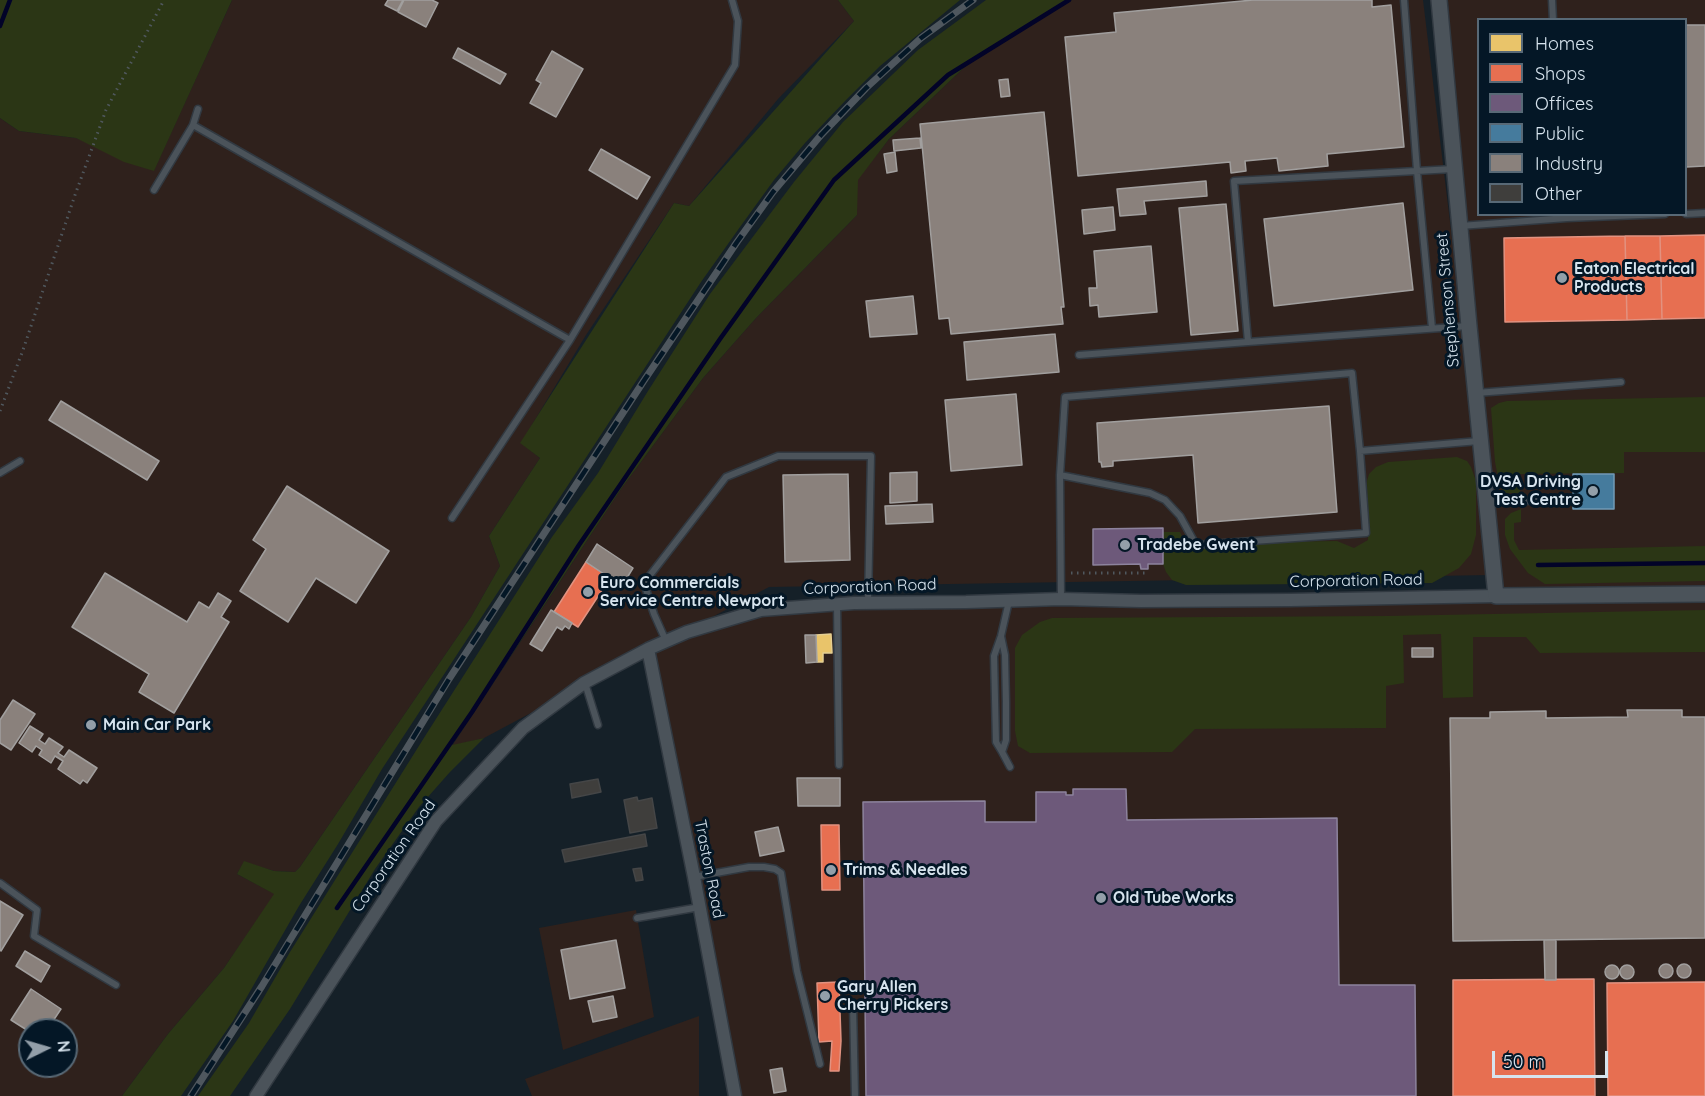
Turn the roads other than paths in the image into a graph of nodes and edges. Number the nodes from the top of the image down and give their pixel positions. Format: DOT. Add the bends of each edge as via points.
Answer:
graph roads {
  1 [pos="732,0"];
  2 [pos="1404,0"];
  3 [pos="1438,0"];
  4 [pos="1552,0"];
  5 [pos="1553,18"];
  6 [pos="198,109"];
  7 [pos="193,125"];
  8 [pos="1454,169"];
  9 [pos="1417,171"];
  10 [pos="154,190"];
  11 [pos="1705,213"];
  12 [pos="1687,214"];
  13 [pos="1567,216"];
  14 [pos="1460,226"];
  15 [pos="1469,326"];
  16 [pos="1432,328"];
  17 [pos="570,340"];
  18 [pos="1248,342"];
  19 [pos="1079,355"];
  20 [pos="1622,382"];
  21 [pos="1475,393"];
  22 [pos="1480,441"];
  23 [pos="1360,451"];
  24 [pos="20,461"];
  25 [pos="0,473"];
  26 [pos="1060,475"];
  27 [pos="1558,500"];
  28 [pos="1487,502"];
  29 [pos="452,518"];
  30 [pos="1705,594"];
  31 [pos="1496,596"];
  32 [pos="1061,599"];
  33 [pos="1010,600"];
  34 [pos="868,603"];
  35 [pos="837,604"];
  36 [pos="1001,636"];
  37 [pos="666,641"];
  38 [pos="648,649"];
  39 [pos="584,683"];
  40 [pos="598,725"];
  41 [pos="1002,752"];
  42 [pos="839,765"];
  43 [pos="1010,767"];
  44 [pos="694,877"];
  45 [pos="0,883"];
  46 [pos="700,907"];
  47 [pos="637,918"];
  48 [pos="116,985"];
  49 [pos="853,1005"];
  50 [pos="819,1064"];
  51 [pos="256,1096"];
  52 [pos="735,1096"];
  53 [pos="855,1096"];
  1 -- 17 [label="lane" via="738,21 735,65"];
  2 -- 9 [label="lane"];
  3 -- 8 [label="street, Stephenson Street"];
  4 -- 5 [label="lane"];
  6 -- 7 [label="lane"];
  7 -- 10 [label="lane"];
  7 -- 17 [label="lane"];
  8 -- 9 [label="lane"];
  8 -- 14 [label="street, Stephenson Street"];
  9 -- 16 [label="lane"];
  9 -- 18 [label="lane" via="1234,181"];
  11 -- 12 [label="lane"];
  13 -- 14 [label="lane"];
  14 -- 15 [label="street, Stephenson Street"];
  15 -- 16 [label="lane"];
  15 -- 21 [label="street, Stephenson Street"];
  16 -- 18 [label="lane"];
  17 -- 29 [label="lane"];
  18 -- 19 [label="lane"];
  20 -- 21 [label="lane"];
  21 -- 22 [label="street, Stephenson Street"];
  22 -- 23 [label="lane"];
  22 -- 28 [label="street, Stephenson Street"];
  23 -- 26 [label="lane" via="1366,533 1196,545 1180,516 1165,500 1150,493"];
  23 -- 26 [label="lane" via="1352,373 1065,397"];
  24 -- 25 [label="lane"];
  26 -- 32 [label="lane"];
  27 -- 28 [label="lane"];
  28 -- 31 [label="street, Stephenson Street"];
  30 -- 31 [label="street, Corporation Road"];
  31 -- 32 [label="street, Corporation Road"];
  32 -- 33 [label="street, Corporation Road"];
  33 -- 34 [label="street, Corporation Road"];
  33 -- 36 [label="lane"];
  34 -- 35 [label="street, Corporation Road"];
  34 -- 37 [label="lane" via="870,456 778,456 726,477 644,583"];
  35 -- 37 [label="street, Corporation Road" via="761,610 695,628"];
  35 -- 42 [label="lane"];
  36 -- 41 [label="lane" via="1006,702 1006,740"];
  36 -- 41 [label="lane" via="994,656 996,742"];
  37 -- 38 [label="street, Corporation Road"];
  38 -- 39 [label="street, Corporation Road"];
  38 -- 44 [label="street, Traston Road"];
  39 -- 40 [label="lane"];
  39 -- 51 [label="street, Corporation Road" via="523,728 436,821"];
  41 -- 43 [label="lane"];
  44 -- 46 [label="street, Traston Road"];
  44 -- 50 [label="lane" via="749,867 781,873 797,971"];
  45 -- 48 [label="lane" via="37,910 34,936"];
  46 -- 47 [label="lane"];
  46 -- 52 [label="street, Traston Road"];
  49 -- 53 [label="lane"];
}
